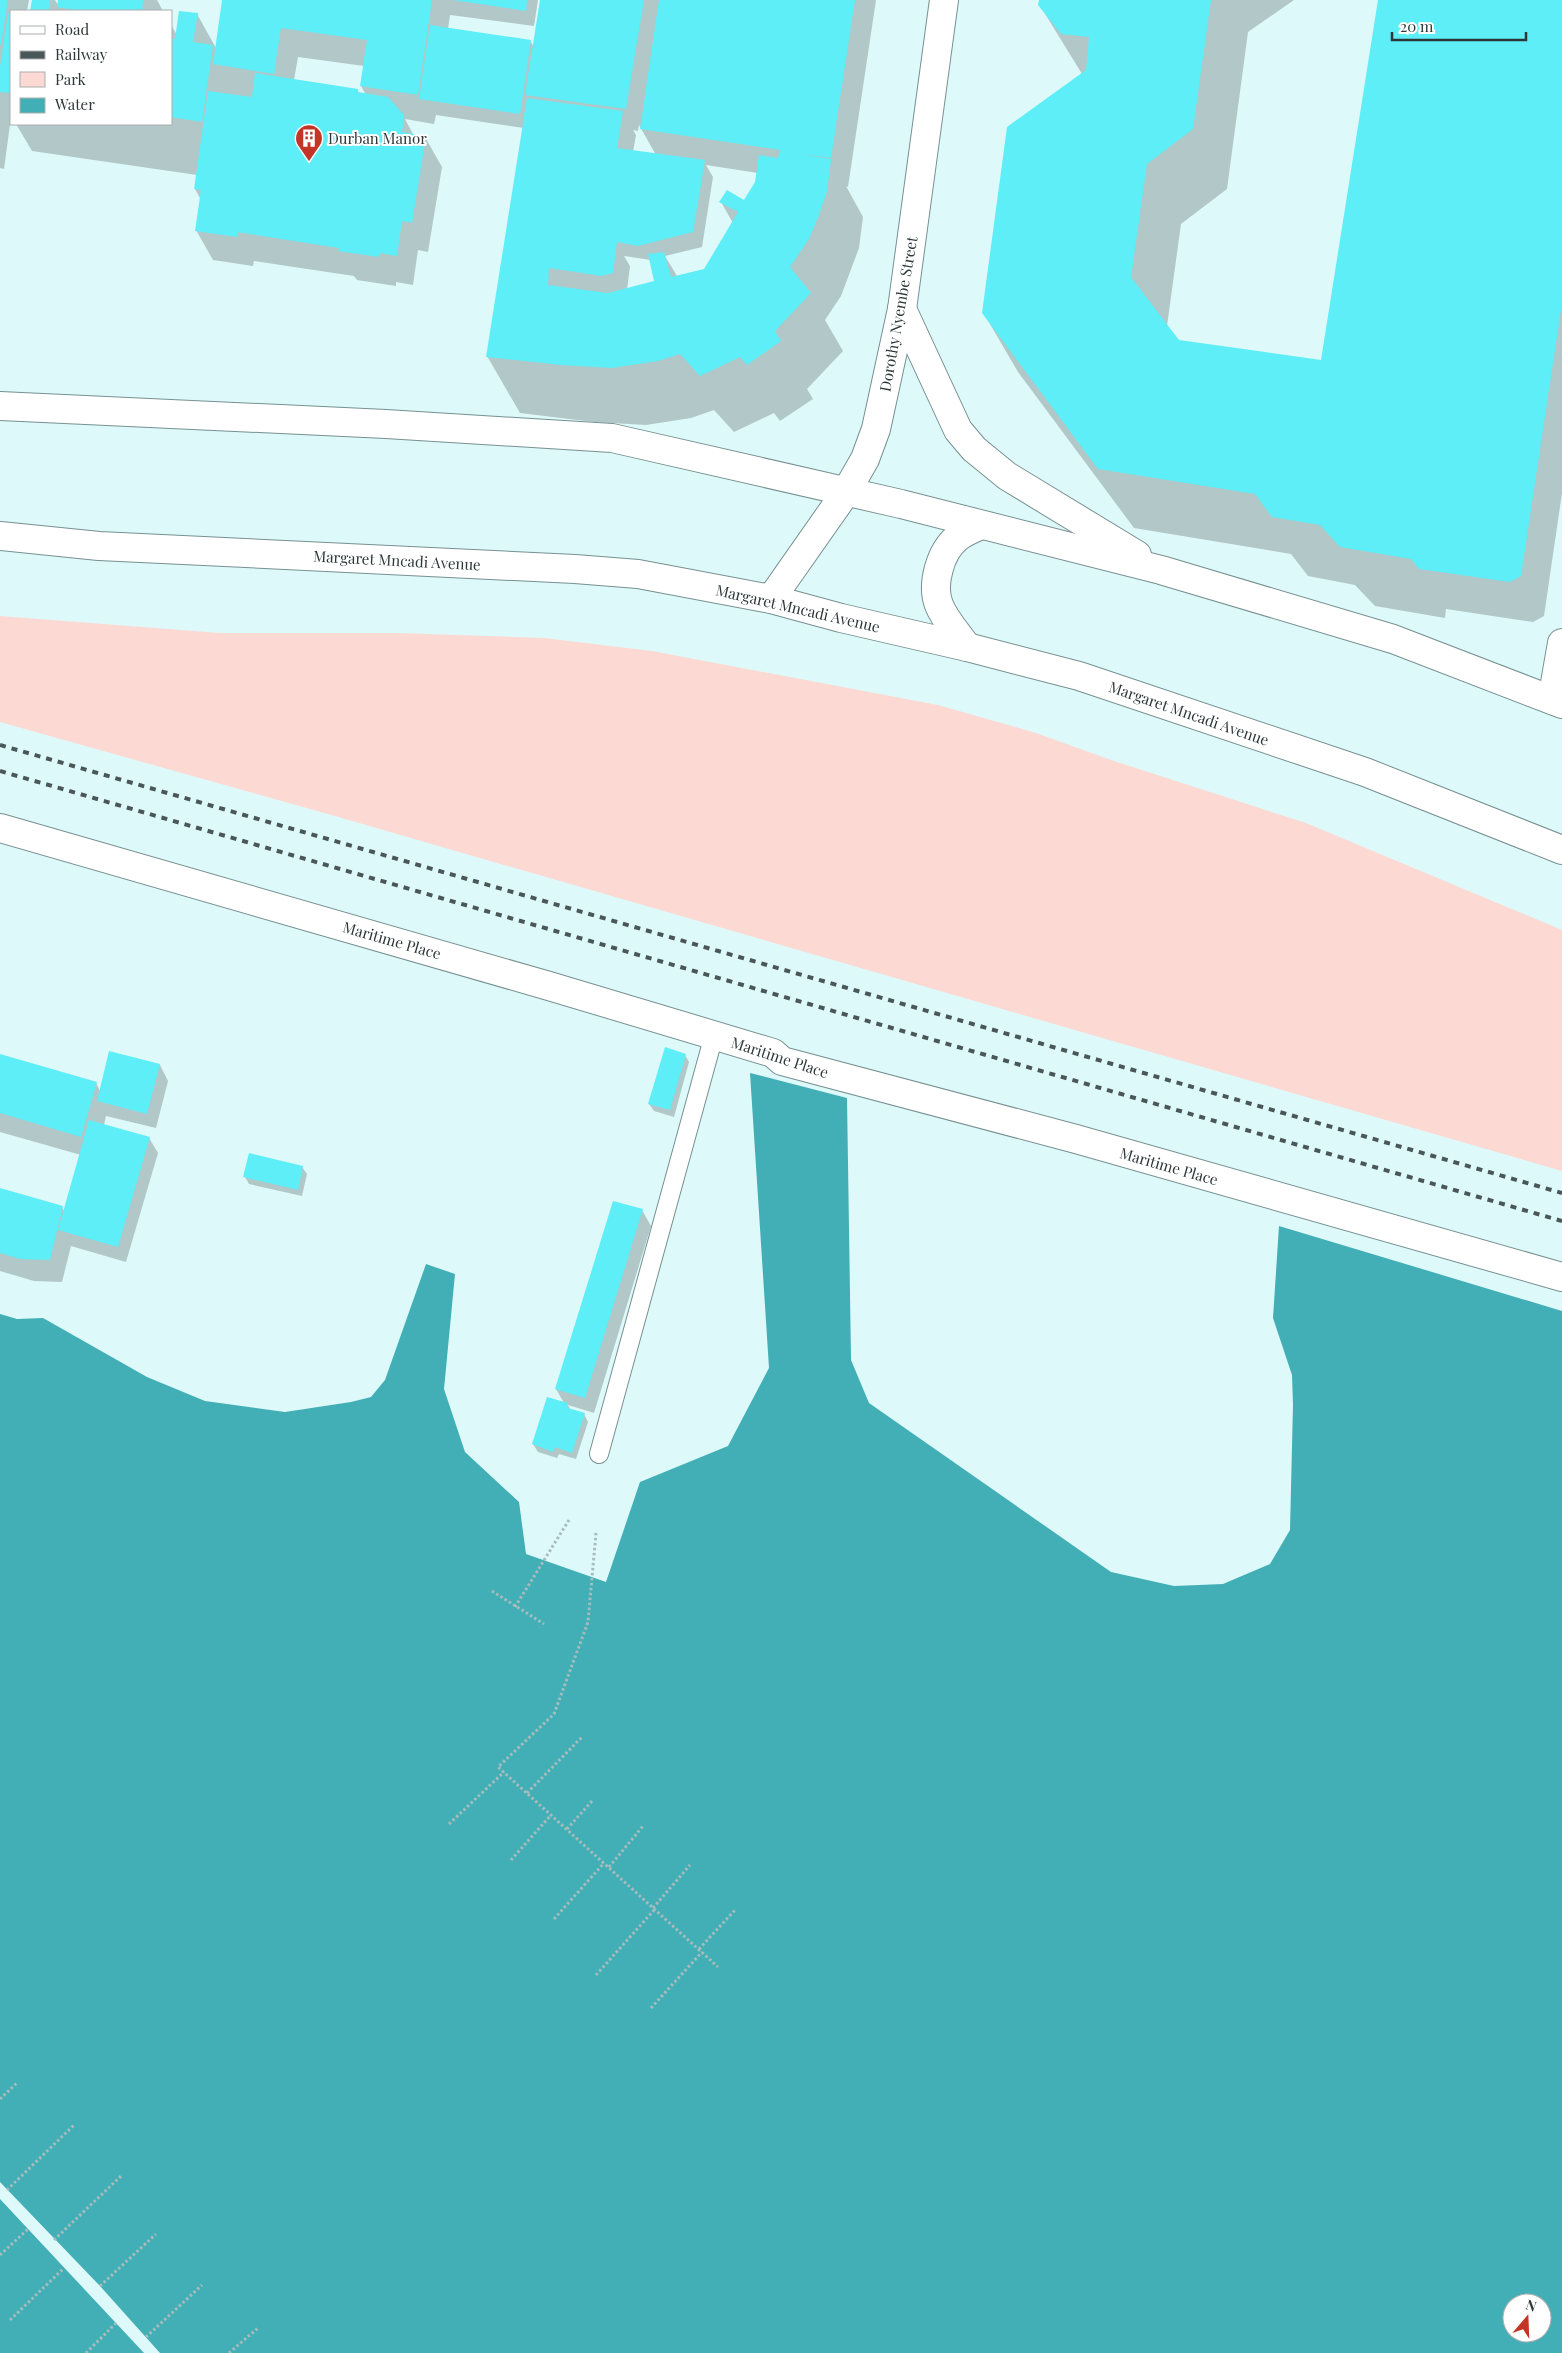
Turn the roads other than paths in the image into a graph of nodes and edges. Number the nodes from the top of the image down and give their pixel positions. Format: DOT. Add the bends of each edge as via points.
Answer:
graph roads {
  1 [pos="944,0"];
  2 [pos="902,309"];
  3 [pos="0,406"];
  4 [pos="846,492"];
  5 [pos="981,525"];
  6 [pos="0,536"];
  7 [pos="1161,570"];
  8 [pos="771,599"];
  9 [pos="1562,643"];
  10 [pos="967,646"];
  11 [pos="1557,702"];
  12 [pos="0,828"];
  13 [pos="1562,850"];
  14 [pos="714,1035"];
  15 [pos="1562,1277"];
  16 [pos="599,1454"];
  1 -- 2 [label="main road, Dorothy Nyembe Street"];
  2 -- 4 [label="main road, Dorothy Nyembe Street" via="876,429"];
  2 -- 7 [label="main road" via="958,430 974,449 1007,476"];
  3 -- 4 [label="main road" via="612,438"];
  4 -- 5 [label="main road"];
  4 -- 8 [label="main road, Dorothy Nyembe Street"];
  5 -- 7 [label="main road"];
  5 -- 10 [label="main road" via="951,545 942,561 936,588 943,613"];
  6 -- 8 [label="main road, Margaret Mncadi Avenue" via="99,546 638,574"];
  7 -- 11 [label="main road" via="1393,639"];
  8 -- 10 [label="main road, Margaret Mncadi Avenue"];
  9 -- 11 [label="main road"];
  10 -- 13 [label="main road, Margaret Mncadi Avenue" via="1079,676 1365,772"];
  12 -- 14 [label="main road, Maritime Place"];
  14 -- 15 [label="main road, Maritime Place" via="773,1053 782,1061 1095,1145"];
  14 -- 16 [label="lane"];
}
